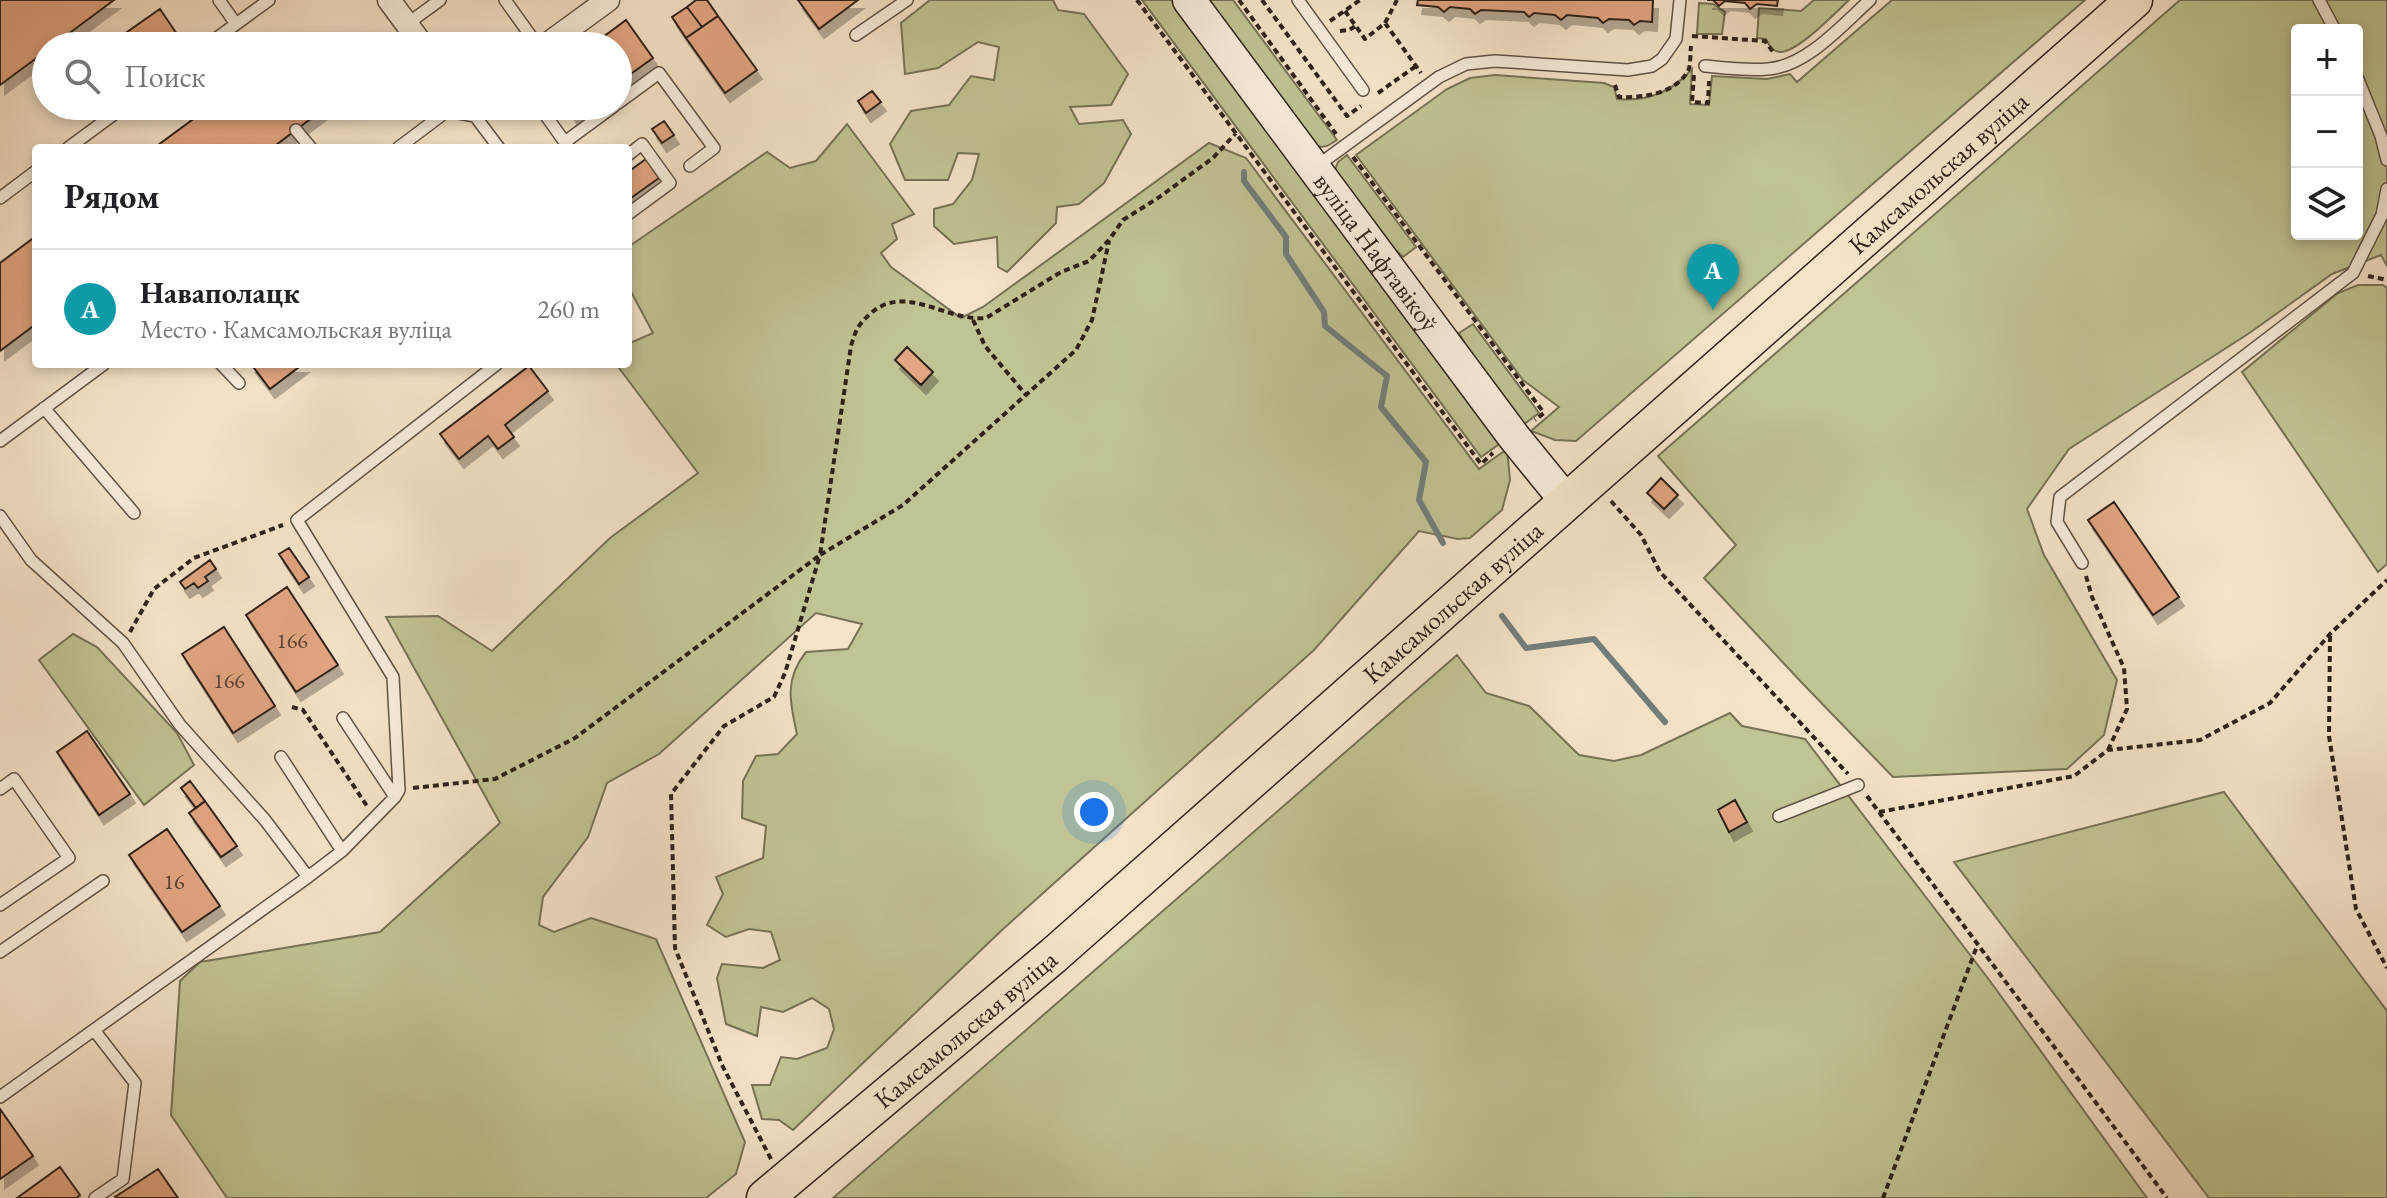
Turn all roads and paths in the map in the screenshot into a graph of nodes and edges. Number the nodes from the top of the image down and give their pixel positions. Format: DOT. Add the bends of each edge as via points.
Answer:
graph roads {
  1 [pos="219,0"];
  2 [pos="269,0"];
  3 [pos="389,0"];
  4 [pos="440,0"];
  5 [pos="505,0"];
  6 [pos="907,0"];
  7 [pos="1137,0"];
  8 [pos="1189,0"];
  9 [pos="1239,0"];
  10 [pos="1298,0"];
  11 [pos="1360,0"];
  12 [pos="1397,0"];
  13 [pos="1680,0"];
  14 [pos="1870,0"];
  15 [pos="2134,0"];
  16 [pos="2319,0"];
  17 [pos="598,3"];
  18 [pos="1345,11"];
  19 [pos="1329,23"];
  20 [pos="1385,23"];
  21 [pos="236,24"];
  22 [pos="407,24"];
  23 [pos="2332,24"];
  24 [pos="225,32"];
  25 [pos="413,32"];
  26 [pos="528,32"];
  27 [pos="562,32"];
  28 [pos="856,35"];
  29 [pos="1692,36"];
  30 [pos="1779,54"];
  31 [pos="1700,67"];
  32 [pos="1422,75"];
  33 [pos="1608,81"];
  34 [pos="1363,90"];
  35 [pos="632,92"];
  36 [pos="2363,92"];
  37 [pos="106,120"];
  38 [pos="436,120"];
  39 [pos="478,120"];
  40 [pos="549,120"];
  41 [pos="597,120"];
  42 [pos="296,130"];
  43 [pos="1236,133"];
  44 [pos="73,144"];
  45 [pos="308,144"];
  46 [pos="403,144"];
  47 [pos="496,144"];
  48 [pos="566,144"];
  49 [pos="568,144"];
  50 [pos="1344,146"];
  51 [pos="632,152"];
  52 [pos="1356,152"];
  53 [pos="2387,160"];
  54 [pos="690,166"];
  55 [pos="1313,169"];
  56 [pos="32,174"];
  57 [pos="2387,189"];
  58 [pos="0,198"];
  59 [pos="632,211"];
  60 [pos="1109,240"];
  61 [pos="973,320"];
  62 [pos="99,368"];
  63 [pos="225,368"];
  64 [pos="492,368"];
  65 [pos="239,383"];
  66 [pos="1026,395"];
  67 [pos="44,408"];
  68 [pos="1544,413"];
  69 [pos="2,435"];
  70 [pos="1481,464"];
  71 [pos="1580,491"];
  72 [pos="134,513"];
  73 [pos="0,516"];
  74 [pos="297,520"];
  75 [pos="820,555"];
  76 [pos="2082,563"];
  77 [pos="2387,580"];
  78 [pos="2330,634"];
  79 [pos="123,643"];
  80 [pos="292,707"];
  81 [pos="343,718"];
  82 [pos="2108,750"];
  83 [pos="281,757"];
  84 [pos="1858,785"];
  85 [pos="0,789"];
  86 [pos="397,794"];
  87 [pos="1879,812"];
  88 [pos="1779,816"];
  89 [pos="375,818"];
  90 [pos="342,851"];
  91 [pos="308,877"];
  92 [pos="103,881"];
  93 [pos="0,905"];
  94 [pos="1977,946"];
  95 [pos="0,952"];
  96 [pos="2387,968"];
  97 [pos="94,1030"];
  98 [pos="0,1097"];
  99 [pos="774,1190"];
  100 [pos="95,1198"];
  101 [pos="1883,1198"];
  102 [pos="2167,1198"];
  1 -- 21 [label="lane"];
  2 -- 21 [label="lane"];
  3 -- 22 [label="street"];
  4 -- 22 [label="lane"];
  5 -- 26 [label="lane"];
  6 -- 28 [label="lane"];
  7 -- 43 [label="path"];
  8 -- 55 [label="street, вуліца Нафтавікоў"];
  9 -- 50 [label="path"];
  10 -- 34 [label="lane"];
  11 -- 18 [label="path"];
  12 -- 20 [label="path"];
  13 -- 50 [label="lane" via="1676,39 1652,66 1628,70 1476,62 1439,77"];
  14 -- 31 [label="lane" via="1792,63 1767,70"];
  15 -- 71 [label="main road, Камсамольская вуліца"];
  16 -- 23 [label="lane"];
  17 -- 27 [label="street"];
  18 -- 19 [label="path"];
  18 -- 20 [label="path" via="1365,39"];
  20 -- 32 [label="path"];
  21 -- 24 [label="lane"];
  22 -- 25 [label="street"];
  29 -- 30 [label="path" via="1765,41"];
  31 -- 31 [label="path" via="1692,102 1708,103"];
  31 -- 33 [label="path" via="1646,96 1619,97"];
  35 -- 54 [label="lane" via="659,73 714,148"];
  36 -- 53 [label="lane"];
  37 -- 44 [label="lane"];
  38 -- 46 [label="lane"];
  39 -- 47 [label="lane"];
  40 -- 48 [label="lane"];
  41 -- 49 [label="lane"];
  42 -- 45 [label="lane"];
  43 -- 60 [label="path" via="1213,158 1123,220"];
  43 -- 70 [label="path"];
  50 -- 55 [label="lane"];
  51 -- 59 [label="lane" via="642,144 670,183"];
  52 -- 68 [label="path" via="1351,155"];
  55 -- 71 [label="street, вуліца Нафтавікоў" via="1514,437"];
  56 -- 58 [label="lane"];
  57 -- 76 [label="lane" via="2382,215 2353,273 2060,497 2057,522"];
  60 -- 61 [label="path" via="1089,261 986,318"];
  60 -- 66 [label="path" via="1092,320 1076,350"];
  61 -- 66 [label="path" via="985,346"];
  61 -- 75 [label="path" via="901,299 881,304 857,326"];
  62 -- 67 [label="lane"];
  63 -- 65 [label="lane"];
  64 -- 74 [label="lane"];
  66 -- 75 [label="path" via="903,505"];
  67 -- 69 [label="lane"];
  67 -- 72 [label="lane"];
  71 -- 84 [label="path" via="1641,535 1660,572"];
  71 -- 99 [label="main road, Камсамольская вуліца" via="1054,955"];
  73 -- 79 [label="lane" via="31,560"];
  74 -- 79 [label="path" via="194,558 154,589"];
  74 -- 86 [label="lane" via="393,677"];
  75 -- 86 [label="path" via="575,738 495,779"];
  75 -- 99 [label="path" via="774,697 724,726 671,794 675,948"];
  76 -- 82 [label="path" via="2124,668 2127,709"];
  77 -- 78 [label="path"];
  78 -- 82 [label="path" via="2270,703 2256,711 2200,740"];
  78 -- 96 [label="path" via="2329,736 2356,909"];
  79 -- 91 [label="lane" via="180,725"];
  80 -- 89 [label="path" via="303,710"];
  81 -- 86 [label="lane"];
  82 -- 87 [label="path" via="2074,776"];
  83 -- 90 [label="lane"];
  84 -- 87 [label="path"];
  84 -- 88 [label="lane"];
  85 -- 93 [label="lane" via="14,779 69,858"];
  86 -- 89 [label="lane"];
  87 -- 94 [label="path"];
  89 -- 90 [label="lane"];
  90 -- 91 [label="lane"];
  91 -- 97 [label="lane"];
  92 -- 95 [label="lane"];
  94 -- 101 [label="path"];
  94 -- 102 [label="path"];
  97 -- 98 [label="lane"];
  97 -- 100 [label="lane" via="135,1083 123,1179"];
}
